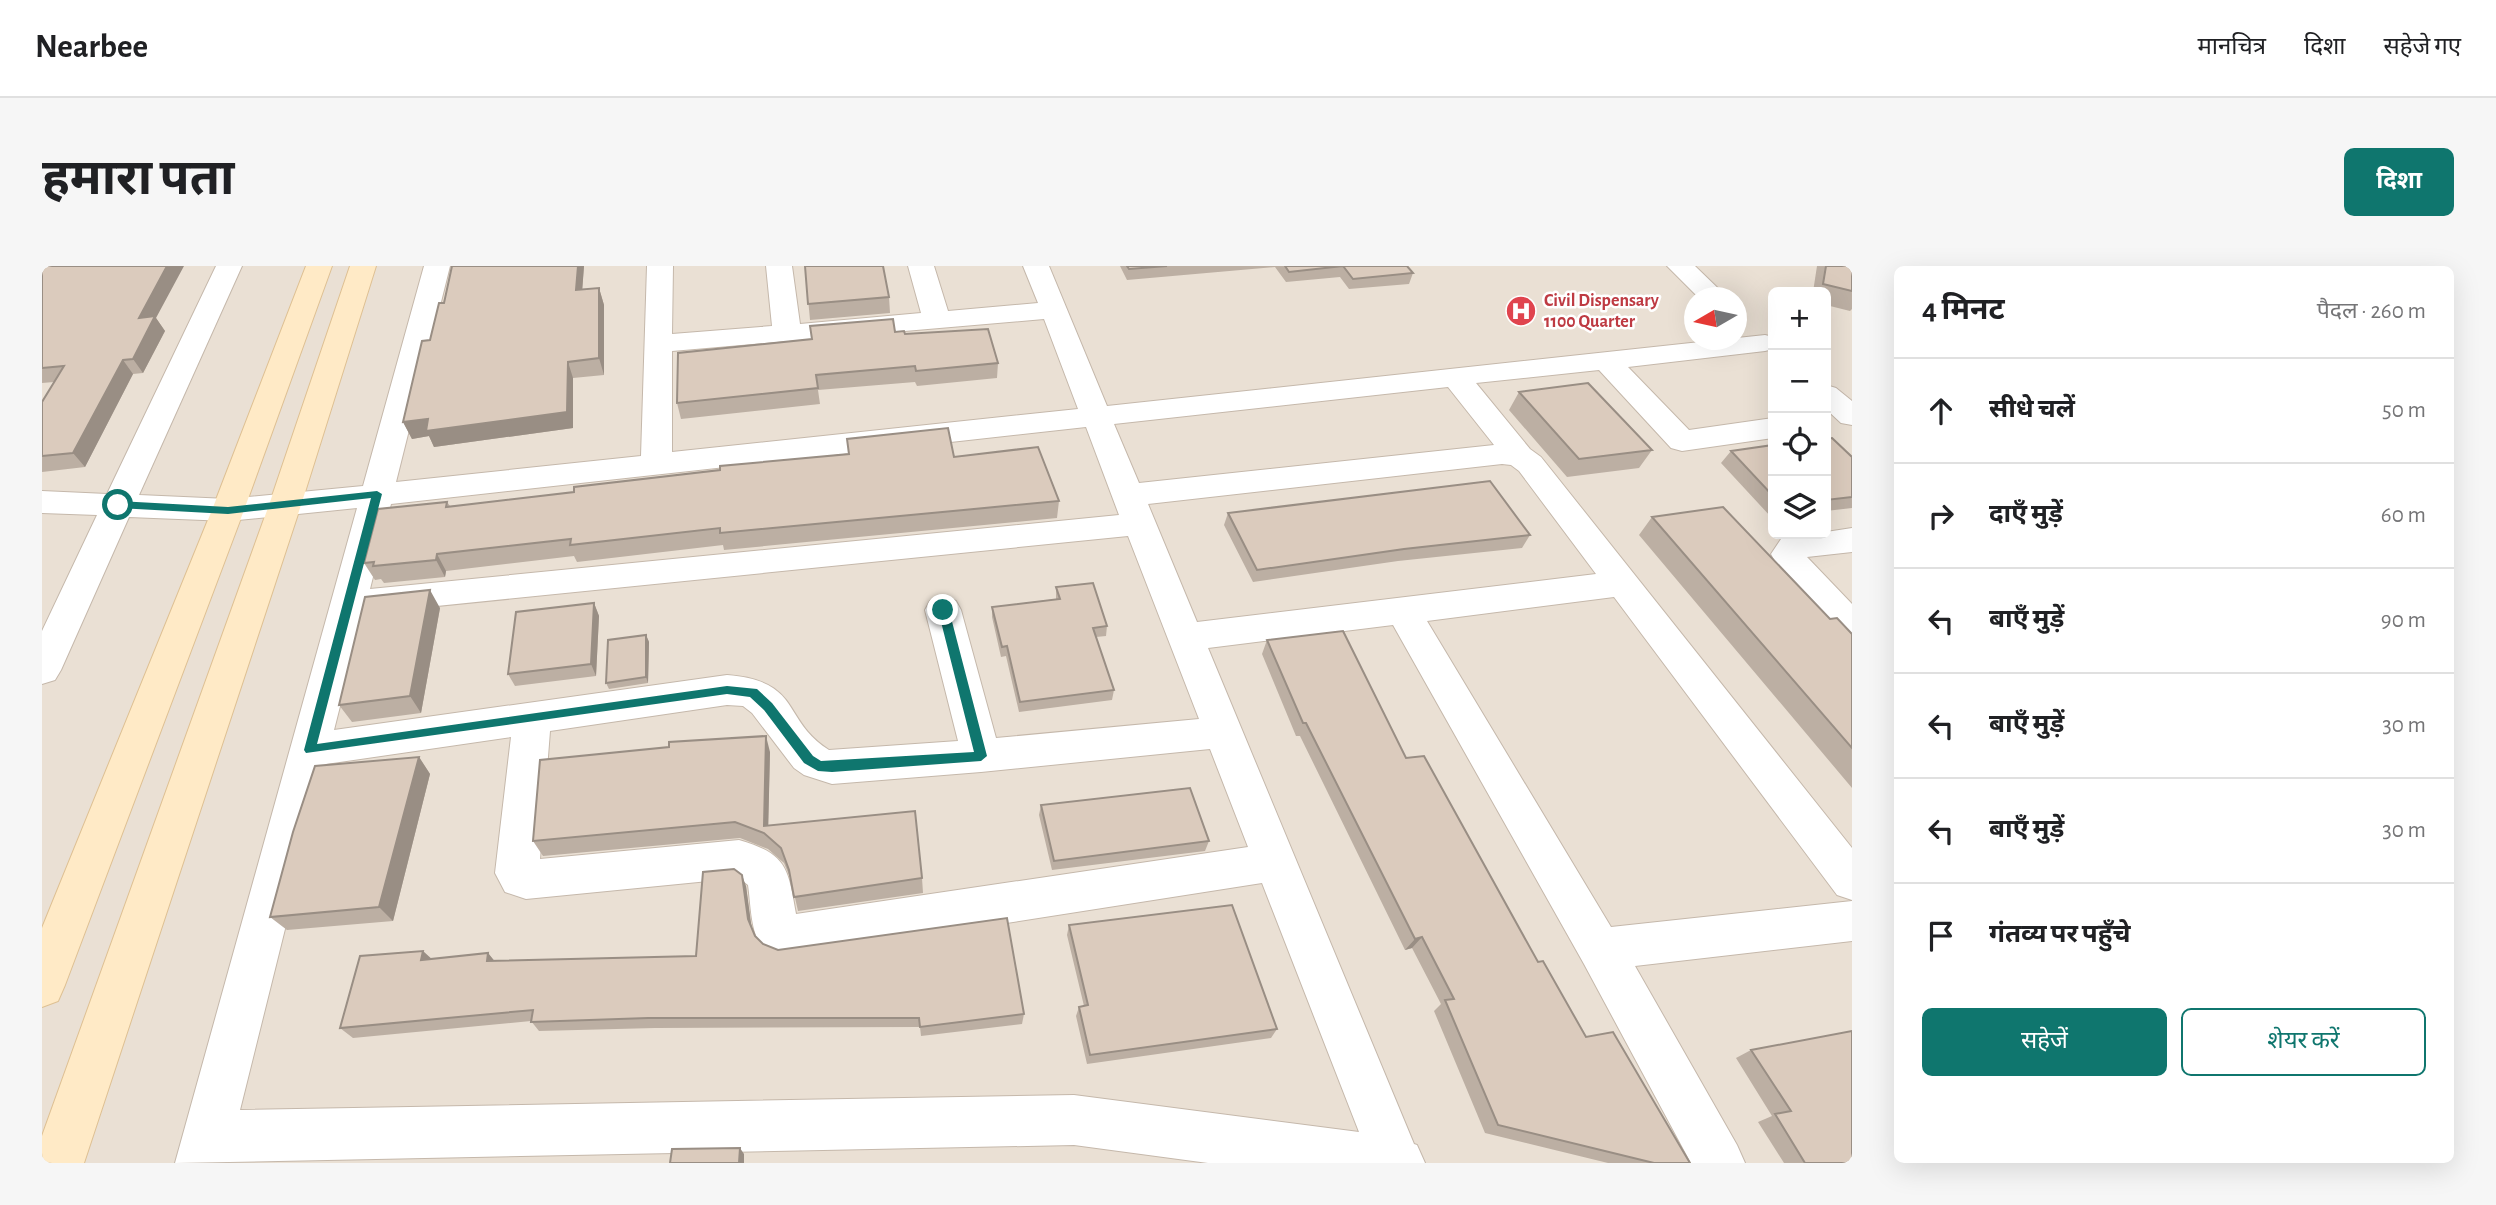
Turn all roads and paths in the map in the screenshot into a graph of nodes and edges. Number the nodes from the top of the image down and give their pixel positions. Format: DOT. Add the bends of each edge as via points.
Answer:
graph roads {
  1 [pos="229,266"];
  2 [pos="319,266"];
  3 [pos="363,266"];
  4 [pos="437,266"];
  5 [pos="660,266"];
  6 [pos="779,266"];
  7 [pos="921,266"];
  8 [pos="1036,266"];
  9 [pos="1681,266"];
  10 [pos="1703,287"];
  11 [pos="1053,310"];
  12 [pos="937,320"];
  13 [pos="1747,326"];
  14 [pos="787,333"];
  15 [pos="659,344"];
  16 [pos="1768,346"];
  17 [pos="1768,347"];
  18 [pos="1606,361"];
  19 [pos="1456,377"];
  20 [pos="1831,398"];
  21 [pos="1096,416"];
  22 [pos="1852,417"];
  23 [pos="1831,420"];
  24 [pos="1768,429"];
  25 [pos="1519,456"];
  26 [pos="656,464"];
  27 [pos="377,494"];
  28 [pos="42,502"];
  29 [pos="118,505"];
  30 [pos="285,505"];
  31 [pos="228,510"];
  32 [pos="1134,510"];
  33 [pos="1852,540"];
  34 [pos="1621,584"];
  35 [pos="349,602"];
  36 [pos="943,610"];
  37 [pos="1402,610"];
  38 [pos="1852,626"];
  39 [pos="1184,637"];
  40 [pos="42,670"];
  41 [pos="532,719"];
  42 [pos="1223,732"];
  43 [pos="310,750"];
  44 [pos="981,756"];
  45 [pos="1274,862"];
  46 [pos="1852,881"];
  47 [pos="1852,921"];
  48 [pos="1600,949"];
  49 [pos="42,985"];
  50 [pos="205,1150"];
  51 [pos="58,1163"];
  52 [pos="1398,1163"];
  53 [pos="1719,1163"];
  1 -- 29 [label="street"];
  2 -- 31 [label="main road"];
  3 -- 30 [label="main road"];
  4 -- 27 [label="street"];
  5 -- 15 [label="street"];
  6 -- 14 [label="street"];
  7 -- 12 [label="street"];
  8 -- 11 [label="street"];
  9 -- 10 [label="street"];
  11 -- 12 [label="street"];
  11 -- 21 [label="street"];
  12 -- 14 [label="street"];
  13 -- 16 [label="street"];
  14 -- 15 [label="street"];
  15 -- 26 [label="street"];
  17 -- 18 [label="street"];
  18 -- 19 [label="street"];
  18 -- 24 [label="street" via="1682,440"];
  19 -- 21 [label="street"];
  19 -- 25 [label="street"];
  20 -- 22 [label="street"];
  21 -- 26 [label="street"];
  21 -- 32 [label="street"];
  22 -- 23 [label="street"];
  25 -- 32 [label="street" via="1502,454"];
  25 -- 34 [label="street" via="1530,464"];
  26 -- 27 [label="street"];
  27 -- 30 [label="street"];
  27 -- 35 [label="street"];
  28 -- 29 [label="street"];
  29 -- 31 [label="street"];
  29 -- 40 [label="street"];
  30 -- 31 [label="street"];
  30 -- 51 [label="main road"];
  31 -- 49 [label="main road"];
  32 -- 35 [label="street"];
  32 -- 39 [label="street"];
  33 -- 38 [label="street" via="1793,547 1788,554"];
  34 -- 37 [label="street"];
  34 -- 46 [label="street"];
  35 -- 43 [label="street"];
  36 -- 44 [label="street"];
  37 -- 39 [label="street"];
  37 -- 48 [label="street"];
  39 -- 42 [label="street"];
  41 -- 43 [label="street"];
  41 -- 44 [label="street" via="727,690 753,692 818,766"];
  41 -- 45 [label="street" via="520,878 739,859 768,875 782,937"];
  42 -- 44 [label="street"];
  42 -- 45 [label="street"];
  43 -- 50 [label="street"];
  45 -- 52 [label="street"];
  47 -- 48 [label="street"];
  48 -- 53 [label="street"];
  50 -- 52 [label="street" via="1074,1120"];
}
